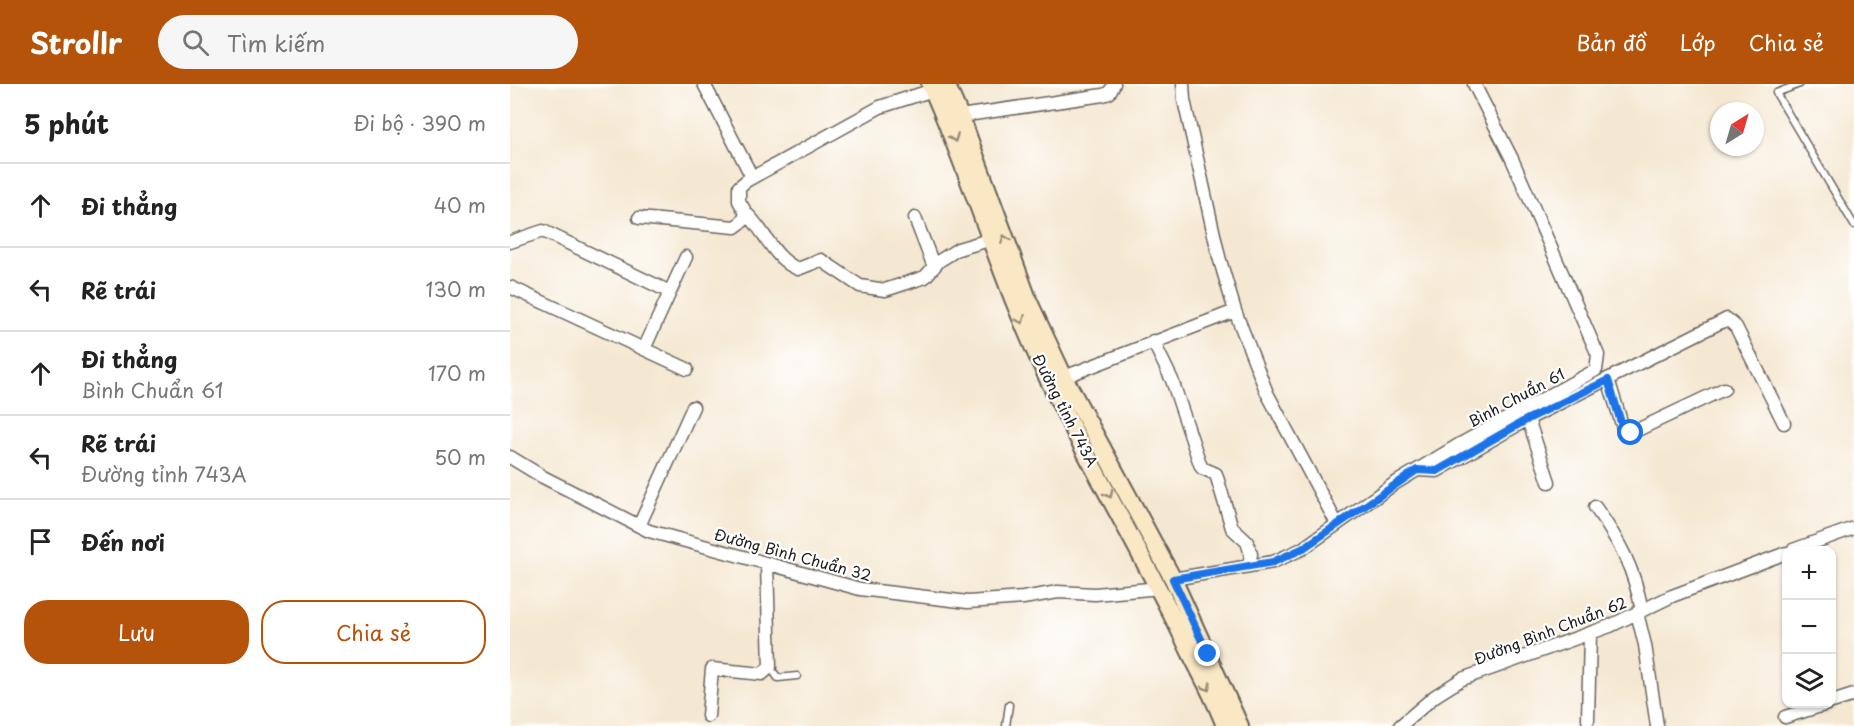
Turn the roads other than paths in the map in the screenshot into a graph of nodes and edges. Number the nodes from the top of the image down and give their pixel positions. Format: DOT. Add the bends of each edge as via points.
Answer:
graph roads {
  1 [pos="704,84"];
  2 [pos="1114,84"];
  3 [pos="1183,84"];
  4 [pos="1474,84"];
  5 [pos="1800,84"];
  6 [pos="936,86"];
  7 [pos="960,116"];
  8 [pos="752,177"];
  9 [pos="746,213"];
  10 [pos="639,218"];
  11 [pos="915,218"];
  12 [pos="1854,225"];
  13 [pos="989,240"];
  14 [pos="510,242"];
  15 [pos="687,257"];
  16 [pos="934,267"];
  17 [pos="510,287"];
  18 [pos="670,292"];
  19 [pos="1235,311"];
  20 [pos="1153,341"];
  21 [pos="644,349"];
  22 [pos="687,369"];
  23 [pos="1064,377"];
  24 [pos="1608,380"];
  25 [pos="1724,389"];
  26 [pos="693,407"];
  27 [pos="1528,419"];
  28 [pos="1784,423"];
  29 [pos="510,457"];
  30 [pos="1417,470"];
  31 [pos="1549,482"];
  32 [pos="1595,507"];
  33 [pos="1337,524"];
  34 [pos="639,526"];
  35 [pos="1854,528"];
  36 [pos="1803,546"];
  37 [pos="1782,555"];
  38 [pos="766,564"];
  39 [pos="1249,565"];
  40 [pos="1166,584"];
  41 [pos="1639,612"];
  42 [pos="1590,633"];
  43 [pos="770,667"];
  44 [pos="797,676"];
  45 [pos="1854,695"];
  46 [pos="1836,701"];
  47 [pos="1009,705"];
  48 [pos="1814,708"];
  49 [pos="708,716"];
  50 [pos="1785,717"];
  51 [pos="1588,720"];
  52 [pos="1006,726"];
  53 [pos="1225,726"];
  54 [pos="1240,726"];
  55 [pos="1400,726"];
  56 [pos="1657,726"];
  1 -- 8 [label="street"];
  2 -- 7 [label="street" via="1103,95"];
  3 -- 19 [label="street" via="1219,257"];
  4 -- 30 [label="street, Bình Chuẩn 61" via="1517,170 1598,355 1598,364 1591,374"];
  5 -- 12 [label="lane" via="1776,93"];
  6 -- 7 [label="main road, Đường tỉnh 743A"];
  6 -- 8 [label="street" via="880,107"];
  6 -- 13 [label="main road, Đường tỉnh 743A, one-way"];
  23 -- 7 [label="main road, Đường tỉnh 743A, one-way" via="1029,302"];
  8 -- 9 [label="street" via="739,187 739,201"];
  9 -- 10 [label="street" via="735,227"];
  9 -- 16 [label="street" via="779,255 798,269 821,260 860,286 885,290 925,277"];
  11 -- 16 [label="street"];
  13 -- 16 [label="street" via="958,249"];
  13 -- 40 [label="main road, Đường tỉnh 743A, one-way" via="1050,383"];
  14 -- 18 [label="street" via="543,231"];
  15 -- 18 [label="street"];
  17 -- 21 [label="street"];
  18 -- 21 [label="street"];
  19 -- 20 [label="street"];
  19 -- 33 [label="street" via="1267,393"];
  20 -- 23 [label="street"];
  20 -- 39 [label="street" via="1172,380 1200,464 1215,474 1232,528 1247,542"];
  21 -- 22 [label="street"];
  23 -- 40 [label="main road, Đường tỉnh 743A"];
  24 -- 25 [label="street" via="1623,429 1631,433"];
  24 -- 27 [label="street"];
  24 -- 28 [label="street" via="1727,319 1736,327"];
  26 -- 34 [label="street"];
  27 -- 30 [label="street" via="1437,471"];
  27 -- 31 [label="street"];
  29 -- 34 [label="street, Đường Bình Chuẩn 32"];
  30 -- 33 [label="street, Bình Chuẩn 61"];
  32 -- 41 [label="street" via="1620,541 1637,584"];
  33 -- 39 [label="street, Bình Chuẩn 61" via="1292,554 1273,562"];
  34 -- 38 [label="street, Đường Bình Chuẩn 32"];
  35 -- 36 [label="street"];
  37 -- 41 [label="street, Đường Bình Chuẩn 62"];
  38 -- 40 [label="street, Đường Bình Chuẩn 32" via="860,589 968,602 1058,592 1095,594"];
  38 -- 43 [label="street"];
  39 -- 40 [label="street, Bình Chuẩn 61"];
  40 -- 53 [label="main road, Đường tỉnh 743A, one-way"];
  40 -- 54 [label="main road, Đường tỉnh 743A"];
  41 -- 42 [label="street, Đường Bình Chuẩn 62"];
  41 -- 56 [label="street"];
  42 -- 51 [label="street"];
  42 -- 55 [label="street, Đường Bình Chuẩn 62" via="1450,685"];
  43 -- 44 [label="lane" via="778,678"];
  43 -- 49 [label="street" via="762,674 712,669"];
  45 -- 46 [label="street"];
  47 -- 52 [label="lane"];
  48 -- 50 [label="street"];
}
